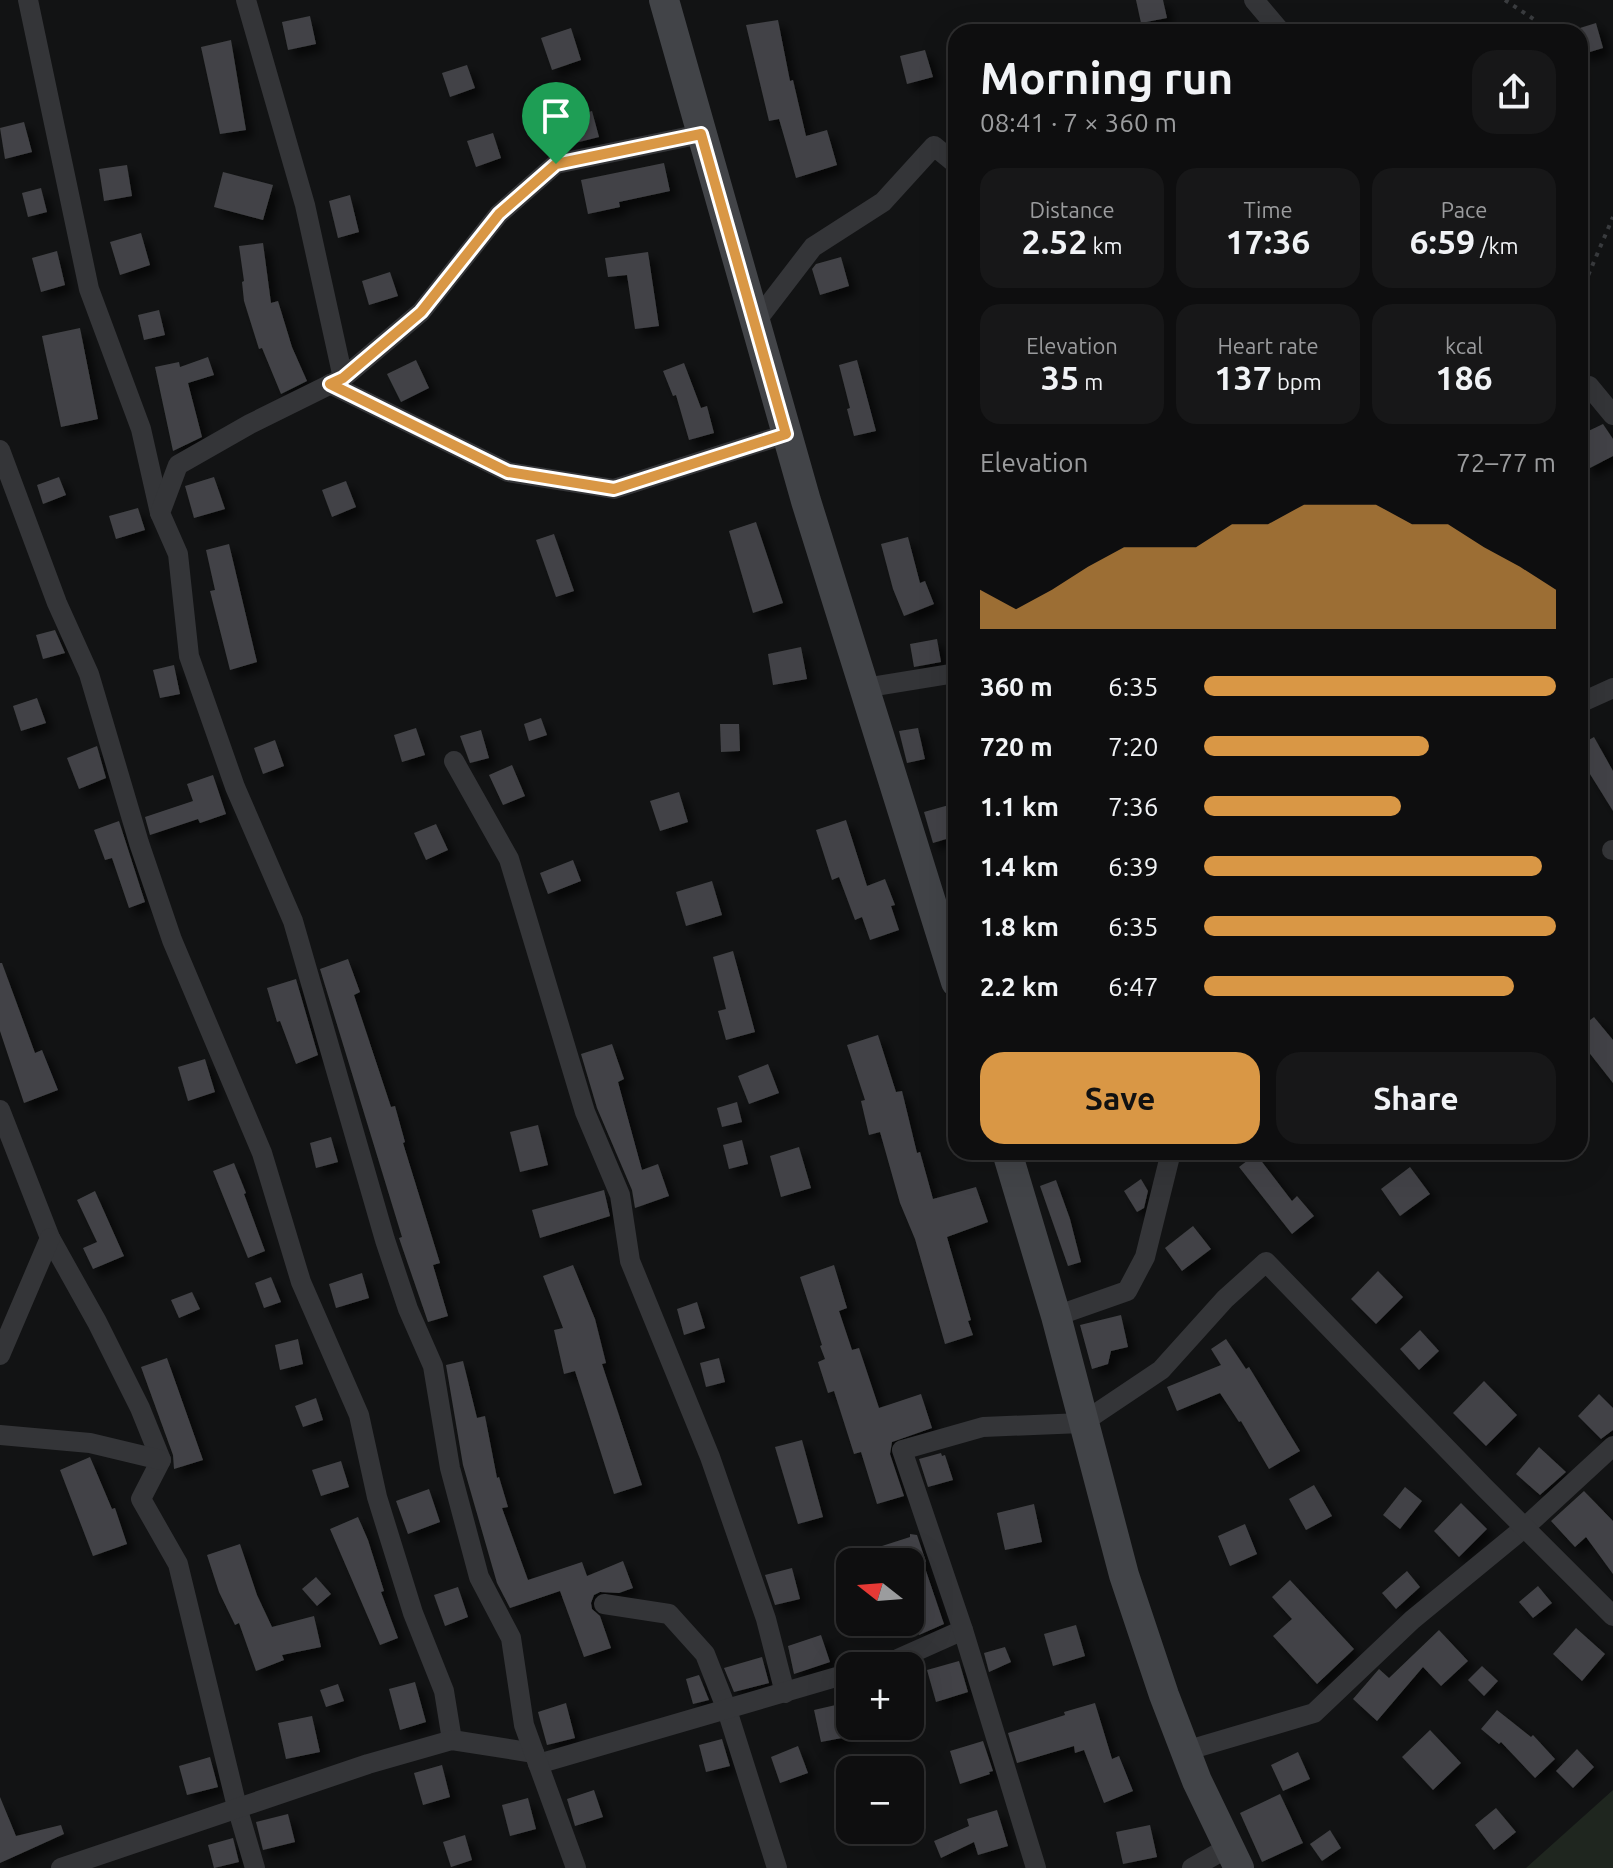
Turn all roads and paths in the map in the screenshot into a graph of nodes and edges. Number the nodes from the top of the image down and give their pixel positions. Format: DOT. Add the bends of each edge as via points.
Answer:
graph roads {
  1 [pos="28,0"];
  2 [pos="246,0"];
  3 [pos="664,0"];
  4 [pos="1254,0"];
  5 [pos="1505,0"];
  6 [pos="1538,22"];
  7 [pos="1274,24"];
  8 [pos="701,134"];
  9 [pos="948,157"];
  10 [pos="1613,217"];
  11 [pos="1588,276"];
  12 [pos="754,324"];
  13 [pos="336,381"];
  14 [pos="1588,391"];
  15 [pos="1613,415"];
  16 [pos="786,434"];
  17 [pos="0,450"];
  18 [pos="5,478"];
  19 [pos="160,513"];
  20 [pos="948,674"];
  21 [pos="864,688"];
  22 [pos="1613,688"];
  23 [pos="1588,699"];
  24 [pos="454,761"];
  25 [pos="948,956"];
  26 [pos="0,1110"];
  27 [pos="1009,1160"];
  28 [pos="1169,1160"];
  29 [pos="50,1238"];
  30 [pos="1056,1316"];
  31 [pos="0,1355"];
  32 [pos="1082,1423"];
  33 [pos="0,1435"];
  34 [pos="1613,1446"];
  35 [pos="161,1460"];
  36 [pos="1524,1528"];
  37 [pos="604,1604"];
  38 [pos="1613,1616"];
  39 [pos="963,1630"];
  40 [pos="914,1652"];
  41 [pos="836,1677"];
  42 [pos="785,1693"];
  43 [pos="727,1710"];
  44 [pos="452,1740"];
  45 [pos="1185,1751"];
  46 [pos="536,1758"];
  47 [pos="237,1807"];
  48 [pos="1234,1858"];
  49 [pos="61,1868"];
  50 [pos="255,1868"];
  51 [pos="576,1868"];
  52 [pos="777,1868"];
  53 [pos="1036,1868"];
  54 [pos="1192,1868"];
  1 -- 19 [label="street" via="89,289 141,429"];
  2 -- 13 [label="street" via="305,205"];
  3 -- 8 [label="street"];
  4 -- 7 [label="street"];
  5 -- 6 [label="path"];
  8 -- 12 [label="street"];
  8 -- 13 [label="street" via="556,164 499,214 421,312"];
  9 -- 12 [label="street" via="934,146 883,202 813,247"];
  10 -- 11 [label="path"];
  12 -- 16 [label="street"];
  13 -- 16 [label="street" via="508,472 614,489"];
  13 -- 19 [label="street" via="178,465"];
  14 -- 15 [label="street"];
  16 -- 21 [label="street"];
  17 -- 18 [label="street"];
  18 -- 44 [label="street" via="89,674 172,940 262,1153 301,1282 359,1415 377,1497 444,1691"];
  19 -- 46 [label="street" via="178,554 189,656 235,787 293,921 385,1240 433,1366 450,1468 479,1577 511,1638 524,1725"];
  20 -- 21 [label="street"];
  21 -- 25 [label="street"];
  22 -- 23 [label="street"];
  24 -- 42 [label="street" via="509,859 585,1112 620,1195 630,1261 710,1457 766,1619"];
  26 -- 29 [label="street"];
  27 -- 30 [label="street"];
  28 -- 30 [label="street" via="1145,1257 1127,1291"];
  29 -- 31 [label="street"];
  29 -- 35 [label="street" via="140,1408"];
  30 -- 32 [label="street"];
  32 -- 36 [label="street" via="1161,1370 1266,1262"];
  32 -- 39 [label="street" via="983,1427 902,1450"];
  32 -- 45 [label="street" via="1124,1575"];
  33 -- 35 [label="street" via="90,1443"];
  34 -- 36 [label="street"];
  35 -- 47 [label="street" via="141,1499 178,1564"];
  36 -- 38 [label="street"];
  36 -- 45 [label="street" via="1412,1620 1314,1713"];
  37 -- 43 [label="street" via="669,1614 705,1654"];
  39 -- 40 [label="street"];
  39 -- 53 [label="street"];
  41 -- 42 [label="street"];
  42 -- 43 [label="street"];
  43 -- 46 [label="street"];
  43 -- 52 [label="street"];
  44 -- 46 [label="street"];
  44 -- 47 [label="street"];
  45 -- 48 [label="street"];
  46 -- 51 [label="street"];
  47 -- 49 [label="street"];
  47 -- 50 [label="street"];
  48 -- 54 [label="street"];
}
